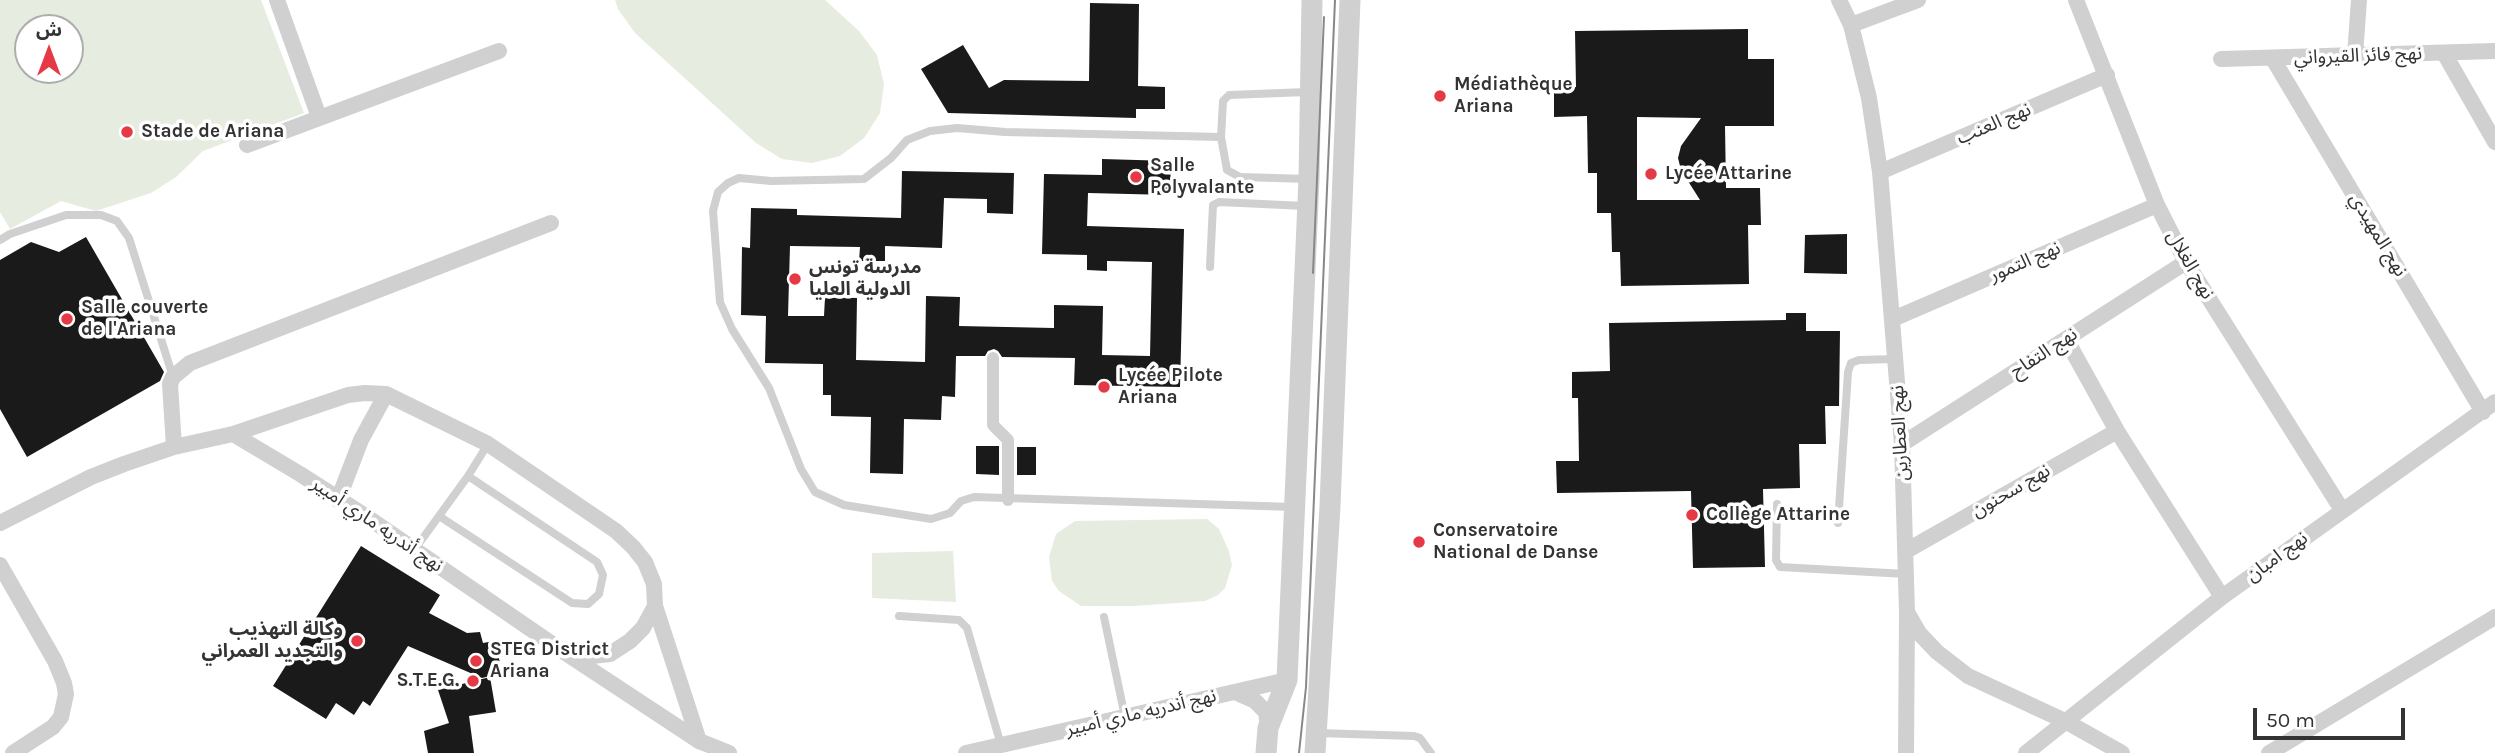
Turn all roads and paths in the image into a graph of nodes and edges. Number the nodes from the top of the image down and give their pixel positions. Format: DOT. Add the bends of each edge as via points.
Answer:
graph roads {
  1 [pos="277,0"];
  2 [pos="1312,0"];
  3 [pos="1350,0"];
  4 [pos="1839,0"];
  5 [pos="1918,0"];
  6 [pos="2076,0"];
  7 [pos="2359,0"];
  8 [pos="1851,25"];
  9 [pos="499,51"];
  10 [pos="2495,51"];
  11 [pos="2444,53"];
  12 [pos="2355,55"];
  13 [pos="2221,59"];
  14 [pos="2273,59"];
  15 [pos="2107,75"];
  16 [pos="1311,92"];
  17 [pos="319,117"];
  18 [pos="1221,137"];
  19 [pos="2495,142"];
  20 [pos="247,145"];
  21 [pos="1880,172"];
  22 [pos="1309,179"];
  23 [pos="2157,205"];
  24 [pos="1308,206"];
  25 [pos="551,223"];
  26 [pos="0,240"];
  27 [pos="2186,262"];
  28 [pos="1209,267"];
  29 [pos="1893,319"];
  30 [pos="2066,339"];
  31 [pos="993,358"];
  32 [pos="1896,359"];
  33 [pos="173,377"];
  34 [pos="386,394"];
  35 [pos="2489,407"];
  36 [pos="2117,431"];
  37 [pos="233,434"];
  38 [pos="488,444"];
  39 [pos="1902,444"];
  40 [pos="174,447"];
  41 [pos="468,476"];
  42 [pos="338,500"];
  43 [pos="1008,500"];
  44 [pos="1777,504"];
  45 [pos="1297,507"];
  46 [pos="2342,510"];
  47 [pos="439,516"];
  48 [pos="0,523"];
  49 [pos="1838,523"];
  50 [pos="415,550"];
  51 [pos="1906,551"];
  52 [pos="0,565"];
  53 [pos="1906,574"];
  54 [pos="2222,597"];
  55 [pos="655,606"];
  56 [pos="1908,612"];
  57 [pos="899,616"];
  58 [pos="1104,617"];
  59 [pos="2495,617"];
  60 [pos="564,652"];
  61 [pos="1287,680"];
  62 [pos="1235,692"];
  63 [pos="1125,717"];
  64 [pos="2065,721"];
  65 [pos="1268,728"];
  66 [pos="699,741"];
  67 [pos="1316,743"];
  68 [pos="1001,745"];
  69 [pos="13,753"];
  70 [pos="729,753"];
  71 [pos="966,753"];
  72 [pos="1266,753"];
  73 [pos="1431,753"];
  74 [pos="1906,753"];
  75 [pos="2026,753"];
  76 [pos="2122,753"];
  77 [pos="2269,753"];
  1 -- 17 [label="street"];
  2 -- 16 [label="street"];
  3 -- 67 [label="street"];
  4 -- 8 [label="street, نهج العطارين"];
  5 -- 8 [label="street"];
  6 -- 15 [label="street, نهج الغلال"];
  7 -- 12 [label="street"];
  8 -- 21 [label="street, نهج العطارين" via="1869,98"];
  9 -- 17 [label="street"];
  10 -- 11 [label="street, نهج فائز القيرواني"];
  11 -- 12 [label="street, نهج فائز القيرواني"];
  11 -- 19 [label="street"];
  12 -- 14 [label="street, نهج فائز القيرواني"];
  13 -- 14 [label="street, نهج فائز القيرواني"];
  14 -- 35 [label="street, نهج المهيدي"];
  15 -- 21 [label="street, نهج العنب"];
  15 -- 23 [label="street, نهج الغلال"];
  16 -- 18 [label="lane" via="1229,95 1223,101"];
  16 -- 22 [label="street"];
  17 -- 20 [label="street"];
  18 -- 22 [label="lane" via="1227,170 1240,177"];
  18 -- 43 [label="lane" via="957,128 907,140 863,179 739,178 718,192 713,211 720,302 769,388 815,492 844,505 930,519 950,513 961,501 974,497"];
  21 -- 29 [label="street, نهج العطارين"];
  22 -- 24 [label="street"];
  23 -- 27 [label="street, نهج الغلال"];
  23 -- 29 [label="street, نهج التمور"];
  24 -- 28 [label="lane" via="1213,205"];
  24 -- 45 [label="street"];
  25 -- 33 [label="street" via="190,363"];
  26 -- 33 [label="lane" via="66,215 102,215 117,222 129,238"];
  27 -- 30 [label="street, نهج التفاح"];
  27 -- 46 [label="street, نهج الغلال"];
  29 -- 32 [label="street, نهج العطارين"];
  30 -- 36 [label="street"];
  30 -- 39 [label="street, نهج التفاح"];
  31 -- 43 [label="street" via="993,425 1008,440"];
  32 -- 39 [label="street, نهج العطارين"];
  32 -- 49 [label="lane" via="1851,363"];
  33 -- 40 [label="street"];
  34 -- 37 [label="street" via="348,395"];
  34 -- 38 [label="street"];
  34 -- 42 [label="street" via="361,440"];
  35 -- 46 [label="street, نهج امبان"];
  36 -- 51 [label="street, نهج سحنون"];
  36 -- 54 [label="street"];
  37 -- 40 [label="street"];
  37 -- 42 [label="street, نهج أندريه ماري أمبير"];
  38 -- 41 [label="lane"];
  38 -- 55 [label="street" via="633,547 654,584"];
  39 -- 51 [label="street, نهج العطارين"];
  40 -- 48 [label="street" via="91,477"];
  41 -- 47 [label="lane"];
  41 -- 47 [label="lane" via="597,562 603,575 599,594 588,604 572,603"];
  42 -- 50 [label="street, نهج أندريه ماري أمبير"];
  43 -- 45 [label="lane"];
  44 -- 53 [label="lane" via="1776,560 1780,567"];
  45 -- 61 [label="street"];
  46 -- 54 [label="street, نهج امبان"];
  47 -- 50 [label="lane"];
  50 -- 60 [label="street, نهج أندريه ماري أمبير"];
  51 -- 53 [label="street, نهج العطارين"];
  52 -- 69 [label="street" via="64,683 61,717"];
  53 -- 56 [label="street, نهج العطارين"];
  54 -- 64 [label="street, نهج امبان"];
  55 -- 60 [label="street" via="643,628 610,654"];
  55 -- 66 [label="street"];
  56 -- 64 [label="street, نهج العطارين" via="1919,633 1968,676"];
  56 -- 74 [label="street"];
  57 -- 68 [label="lane" via="959,620 967,628"];
  58 -- 63 [label="lane"];
  59 -- 77 [label="street"];
  60 -- 66 [label="street, نهج أندريه ماري أمبير"];
  61 -- 62 [label="street, نهج أندريه ماري أمبير"];
  61 -- 65 [label="street"];
  62 -- 63 [label="street, نهج أندريه ماري أمبير"];
  62 -- 65 [label="street, نهج أندريه ماري أمبير" via="1266,712"];
  63 -- 68 [label="street, نهج أندريه ماري أمبير"];
  64 -- 75 [label="street, نهج امبان"];
  64 -- 76 [label="street, نهج العطارين"];
  65 -- 72 [label="street"];
  66 -- 70 [label="street, نهج أندريه ماري أمبير"];
  67 -- 73 [label="lane" via="1414,736"];
  68 -- 71 [label="street, نهج أندريه ماري أمبير"];
}
